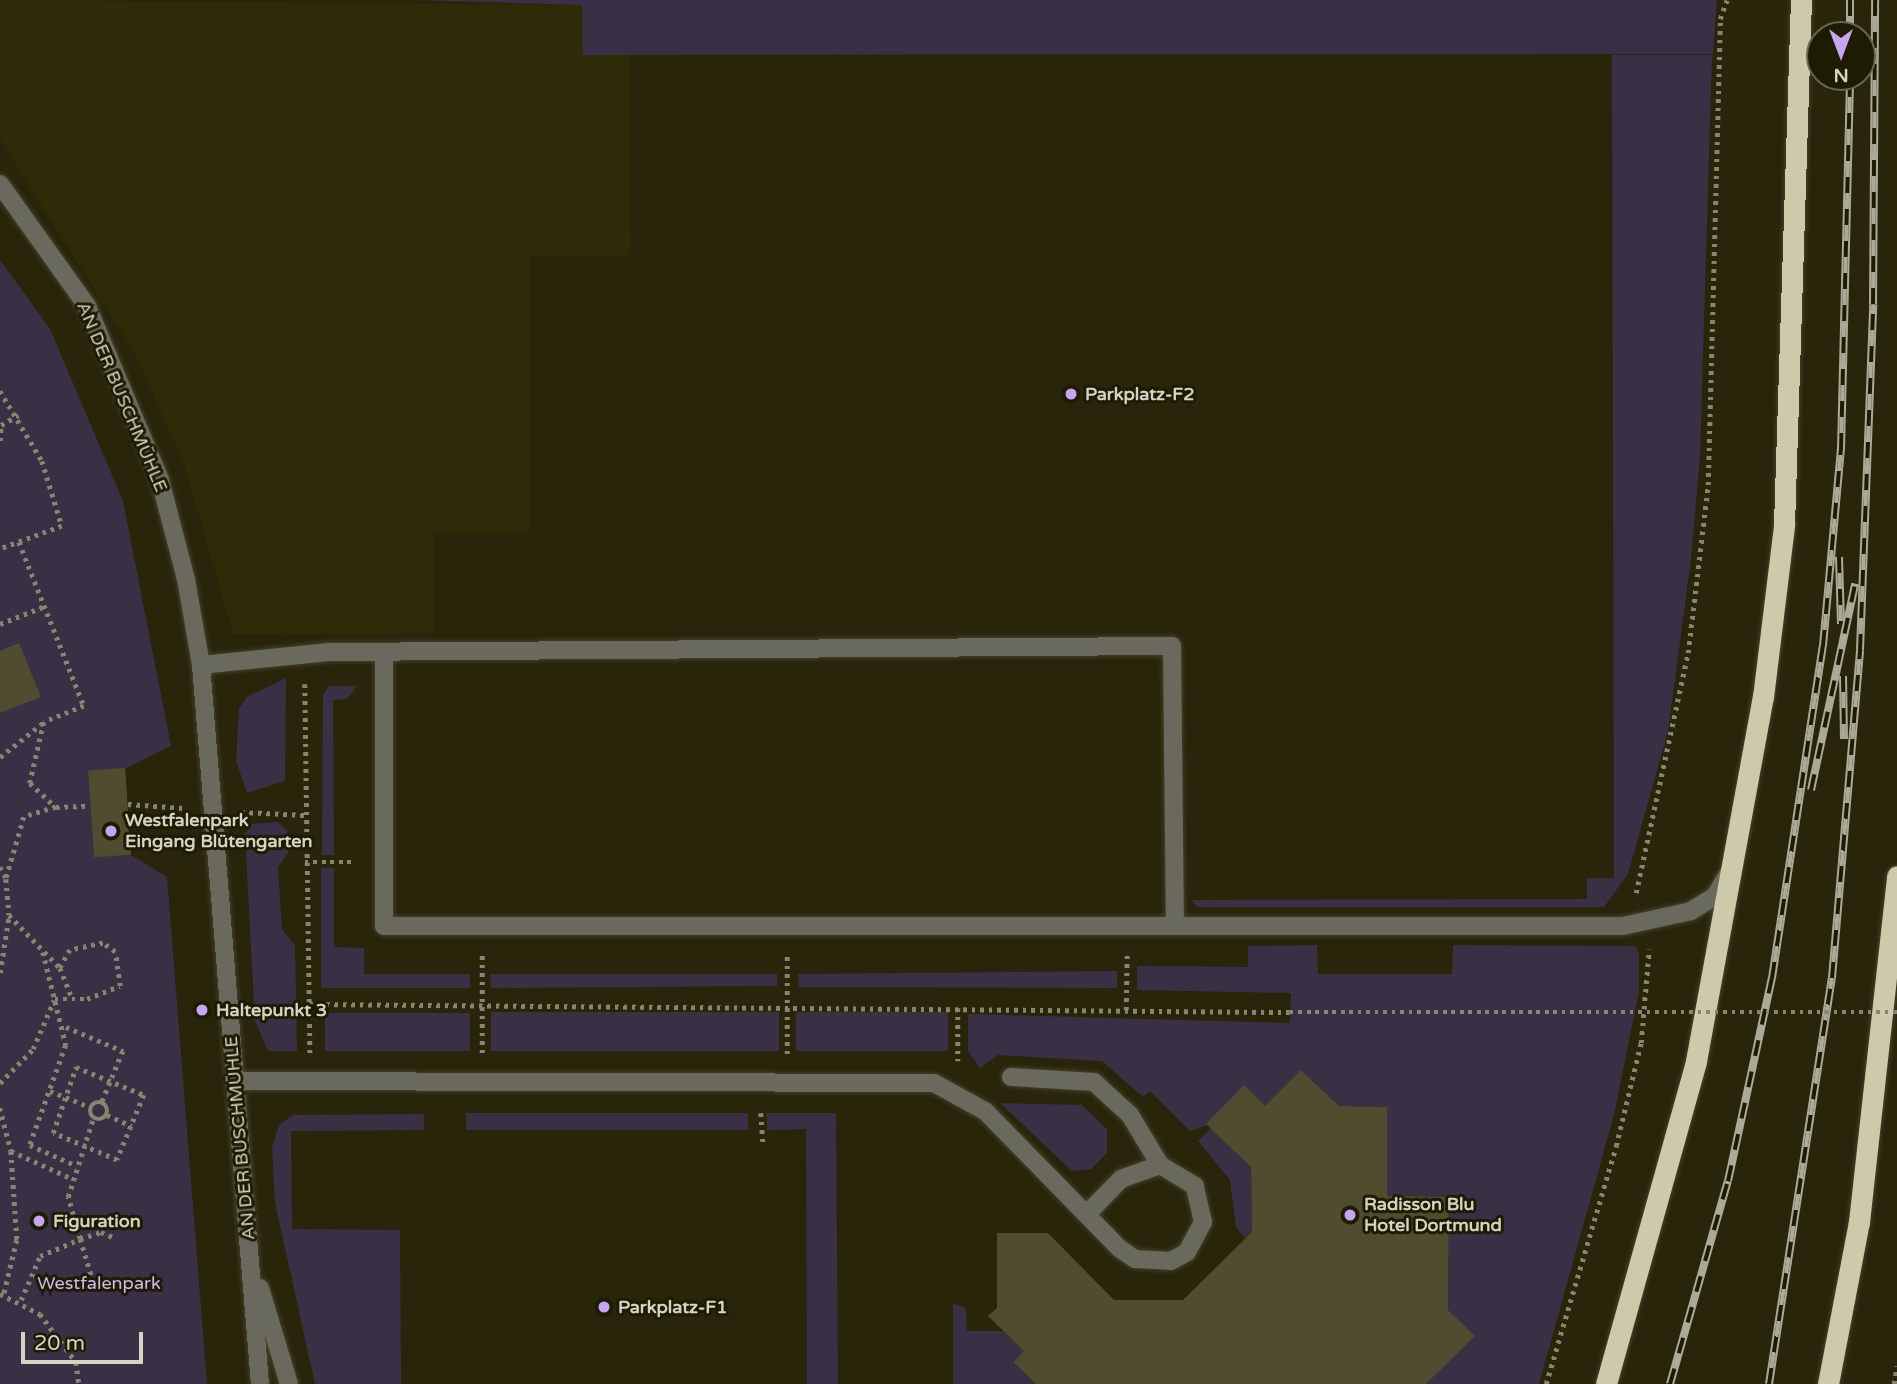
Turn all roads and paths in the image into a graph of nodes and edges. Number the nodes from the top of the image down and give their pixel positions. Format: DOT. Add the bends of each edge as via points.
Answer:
graph roads {
  1 [pos="1727,0"];
  2 [pos="1801,0"];
  3 [pos="0,184"];
  4 [pos="0,391"];
  5 [pos="19,415"];
  6 [pos="1,424"];
  7 [pos="0,441"];
  8 [pos="19,542"];
  9 [pos="0,549"];
  10 [pos="45,606"];
  11 [pos="0,624"];
  12 [pos="384,652"];
  13 [pos="305,655"];
  14 [pos="201,665"];
  15 [pos="44,722"];
  16 [pos="0,758"];
  17 [pos="128,804"];
  18 [pos="90,806"];
  19 [pos="56,807"];
  20 [pos="214,810"];
  21 [pos="304,815"];
  22 [pos="1737,858"];
  23 [pos="306,862"];
  24 [pos="384,862"];
  25 [pos="0,867"];
  26 [pos="1897,876"];
  27 [pos="6,879"];
  28 [pos="9,915"];
  29 [pos="1643,924"];
  30 [pos="1175,925"];
  31 [pos="483,926"];
  32 [pos="788,926"];
  33 [pos="43,950"];
  34 [pos="60,968"];
  35 [pos="1127,971"];
  36 [pos="0,973"];
  37 [pos="72,998"];
  38 [pos="55,999"];
  39 [pos="309,1004"];
  40 [pos="481,1005"];
  41 [pos="787,1006"];
  42 [pos="958,1008"];
  43 [pos="1126,1010"];
  44 [pos="1897,1012"];
  45 [pos="66,1027"];
  46 [pos="1011,1077"];
  47 [pos="234,1081"];
  48 [pos="111,1082"];
  49 [pos="311,1082"];
  50 [pos="482,1082"];
  51 [pos="775,1082"];
  52 [pos="0,1083"];
  53 [pos="50,1091"];
  54 [pos="959,1094"];
  55 [pos="65,1098"];
  56 [pos="102,1102"];
  57 [pos="90,1107"];
  58 [pos="0,1108"];
  59 [pos="107,1115"];
  60 [pos="93,1119"];
  61 [pos="132,1126"];
  62 [pos="83,1144"];
  63 [pos="11,1151"];
  64 [pos="1160,1165"];
  65 [pos="77,1166"];
  66 [pos="73,1179"];
  67 [pos="1087,1214"];
  68 [pos="115,1238"];
  69 [pos="80,1239"];
  70 [pos="251,1258"];
  71 [pos="93,1283"];
  72 [pos="2,1294"];
  73 [pos="21,1300"];
  74 [pos="1897,1366"];
  75 [pos="79,1384"];
  76 [pos="260,1384"];
  77 [pos="289,1384"];
  78 [pos="1546,1384"];
  79 [pos="1606,1384"];
  80 [pos="1828,1384"];
  81 [pos="1894,1384"];
  1 -- 29 [label="path" via="1720,19 1708,485 1670,751 1634,888"];
  2 -- 22 [label="highway" via="1784,525"];
  3 -- 14 [label="street, AN DER BUSCHMÜHLE" via="87,306 160,480"];
  4 -- 5 [label="path"];
  5 -- 6 [label="path"];
  5 -- 8 [label="path" via="42,461 61,526"];
  6 -- 7 [label="path"];
  8 -- 9 [label="path"];
  8 -- 10 [label="path"];
  10 -- 11 [label="path"];
  10 -- 15 [label="path" via="85,706"];
  12 -- 13 [label="street"];
  12 -- 24 [label="street"];
  12 -- 30 [label="street" via="1172,646"];
  13 -- 14 [label="street"];
  13 -- 21 [label="path"];
  14 -- 20 [label="street, AN DER BUSCHMÜHLE"];
  15 -- 16 [label="path"];
  15 -- 19 [label="path" via="30,783"];
  17 -- 20 [label="path"];
  18 -- 19 [label="path"];
  19 -- 27 [label="path" via="24,817"];
  20 -- 21 [label="path"];
  20 -- 47 [label="street, AN DER BUSCHMÜHLE"];
  21 -- 23 [label="path"];
  22 -- 29 [label="street" via="1715,896 1690,911"];
  22 -- 79 [label="highway" via="1696,1061"];
  23 -- 24 [label="path"];
  23 -- 39 [label="path"];
  24 -- 31 [label="street" via="384,926"];
  25 -- 27 [label="path"];
  26 -- 80 [label="highway" via="1859,1223"];
  27 -- 28 [label="path"];
  28 -- 33 [label="path"];
  28 -- 36 [label="path"];
  29 -- 30 [label="street"];
  29 -- 78 [label="path" via="1649,950 1641,1043"];
  30 -- 32 [label="street"];
  31 -- 32 [label="street"];
  31 -- 40 [label="path"];
  32 -- 41 [label="path"];
  33 -- 34 [label="path"];
  33 -- 38 [label="path"];
  34 -- 37 [label="path"];
  34 -- 37 [label="path" via="84,943 103,943 115,952 120,986 87,999"];
  35 -- 43 [label="path"];
  37 -- 38 [label="path"];
  38 -- 45 [label="path"];
  38 -- 52 [label="path" via="33,1049"];
  39 -- 40 [label="path"];
  39 -- 49 [label="path"];
  40 -- 41 [label="path"];
  40 -- 50 [label="path"];
  41 -- 42 [label="path"];
  41 -- 51 [label="path" via="787,1057"];
  42 -- 43 [label="path"];
  42 -- 54 [label="path"];
  43 -- 44 [label="path, bridge"];
  45 -- 48 [label="path" via="123,1051"];
  45 -- 53 [label="path"];
  46 -- 64 [label="street" via="1094,1082 1130,1115"];
  47 -- 49 [label="street"];
  47 -- 70 [label="street, AN DER BUSCHMÜHLE"];
  48 -- 55 [label="path" via="76,1067"];
  48 -- 56 [label="path"];
  48 -- 61 [label="path" via="144,1095"];
  49 -- 50 [label="street"];
  50 -- 51 [label="street"];
  51 -- 54 [label="street" via="934,1083"];
  53 -- 55 [label="path"];
  53 -- 65 [label="path" via="30,1145"];
  54 -- 67 [label="street"];
  55 -- 57 [label="path"];
  55 -- 62 [label="path" via="52,1133"];
  56 -- 57 [label="path"];
  56 -- 59 [label="path"];
  57 -- 60 [label="path"];
  58 -- 63 [label="path"];
  59 -- 60 [label="path"];
  59 -- 61 [label="path"];
  60 -- 62 [label="path"];
  61 -- 62 [label="path" via="117,1160"];
  62 -- 65 [label="path"];
  63 -- 66 [label="path"];
  63 -- 72 [label="path" via="17,1240"];
  64 -- 67 [label="street" via="1121,1179"];
  64 -- 67 [label="street" via="1181,1173 1203,1204 1203,1223 1187,1252 1162,1262 1135,1259"];
  65 -- 66 [label="path"];
  66 -- 69 [label="path" via="68,1197"];
  68 -- 69 [label="path" via="101,1232"];
  69 -- 71 [label="path"];
  69 -- 73 [label="path" via="40,1256"];
  70 -- 76 [label="street, AN DER BUSCHMÜHLE"];
  70 -- 77 [label="street, AN DER BUSCHMÜHLE"];
  72 -- 73 [label="path"];
  73 -- 75 [label="path" via="59,1337 76,1362"];
  74 -- 81 [label="path"];
}
